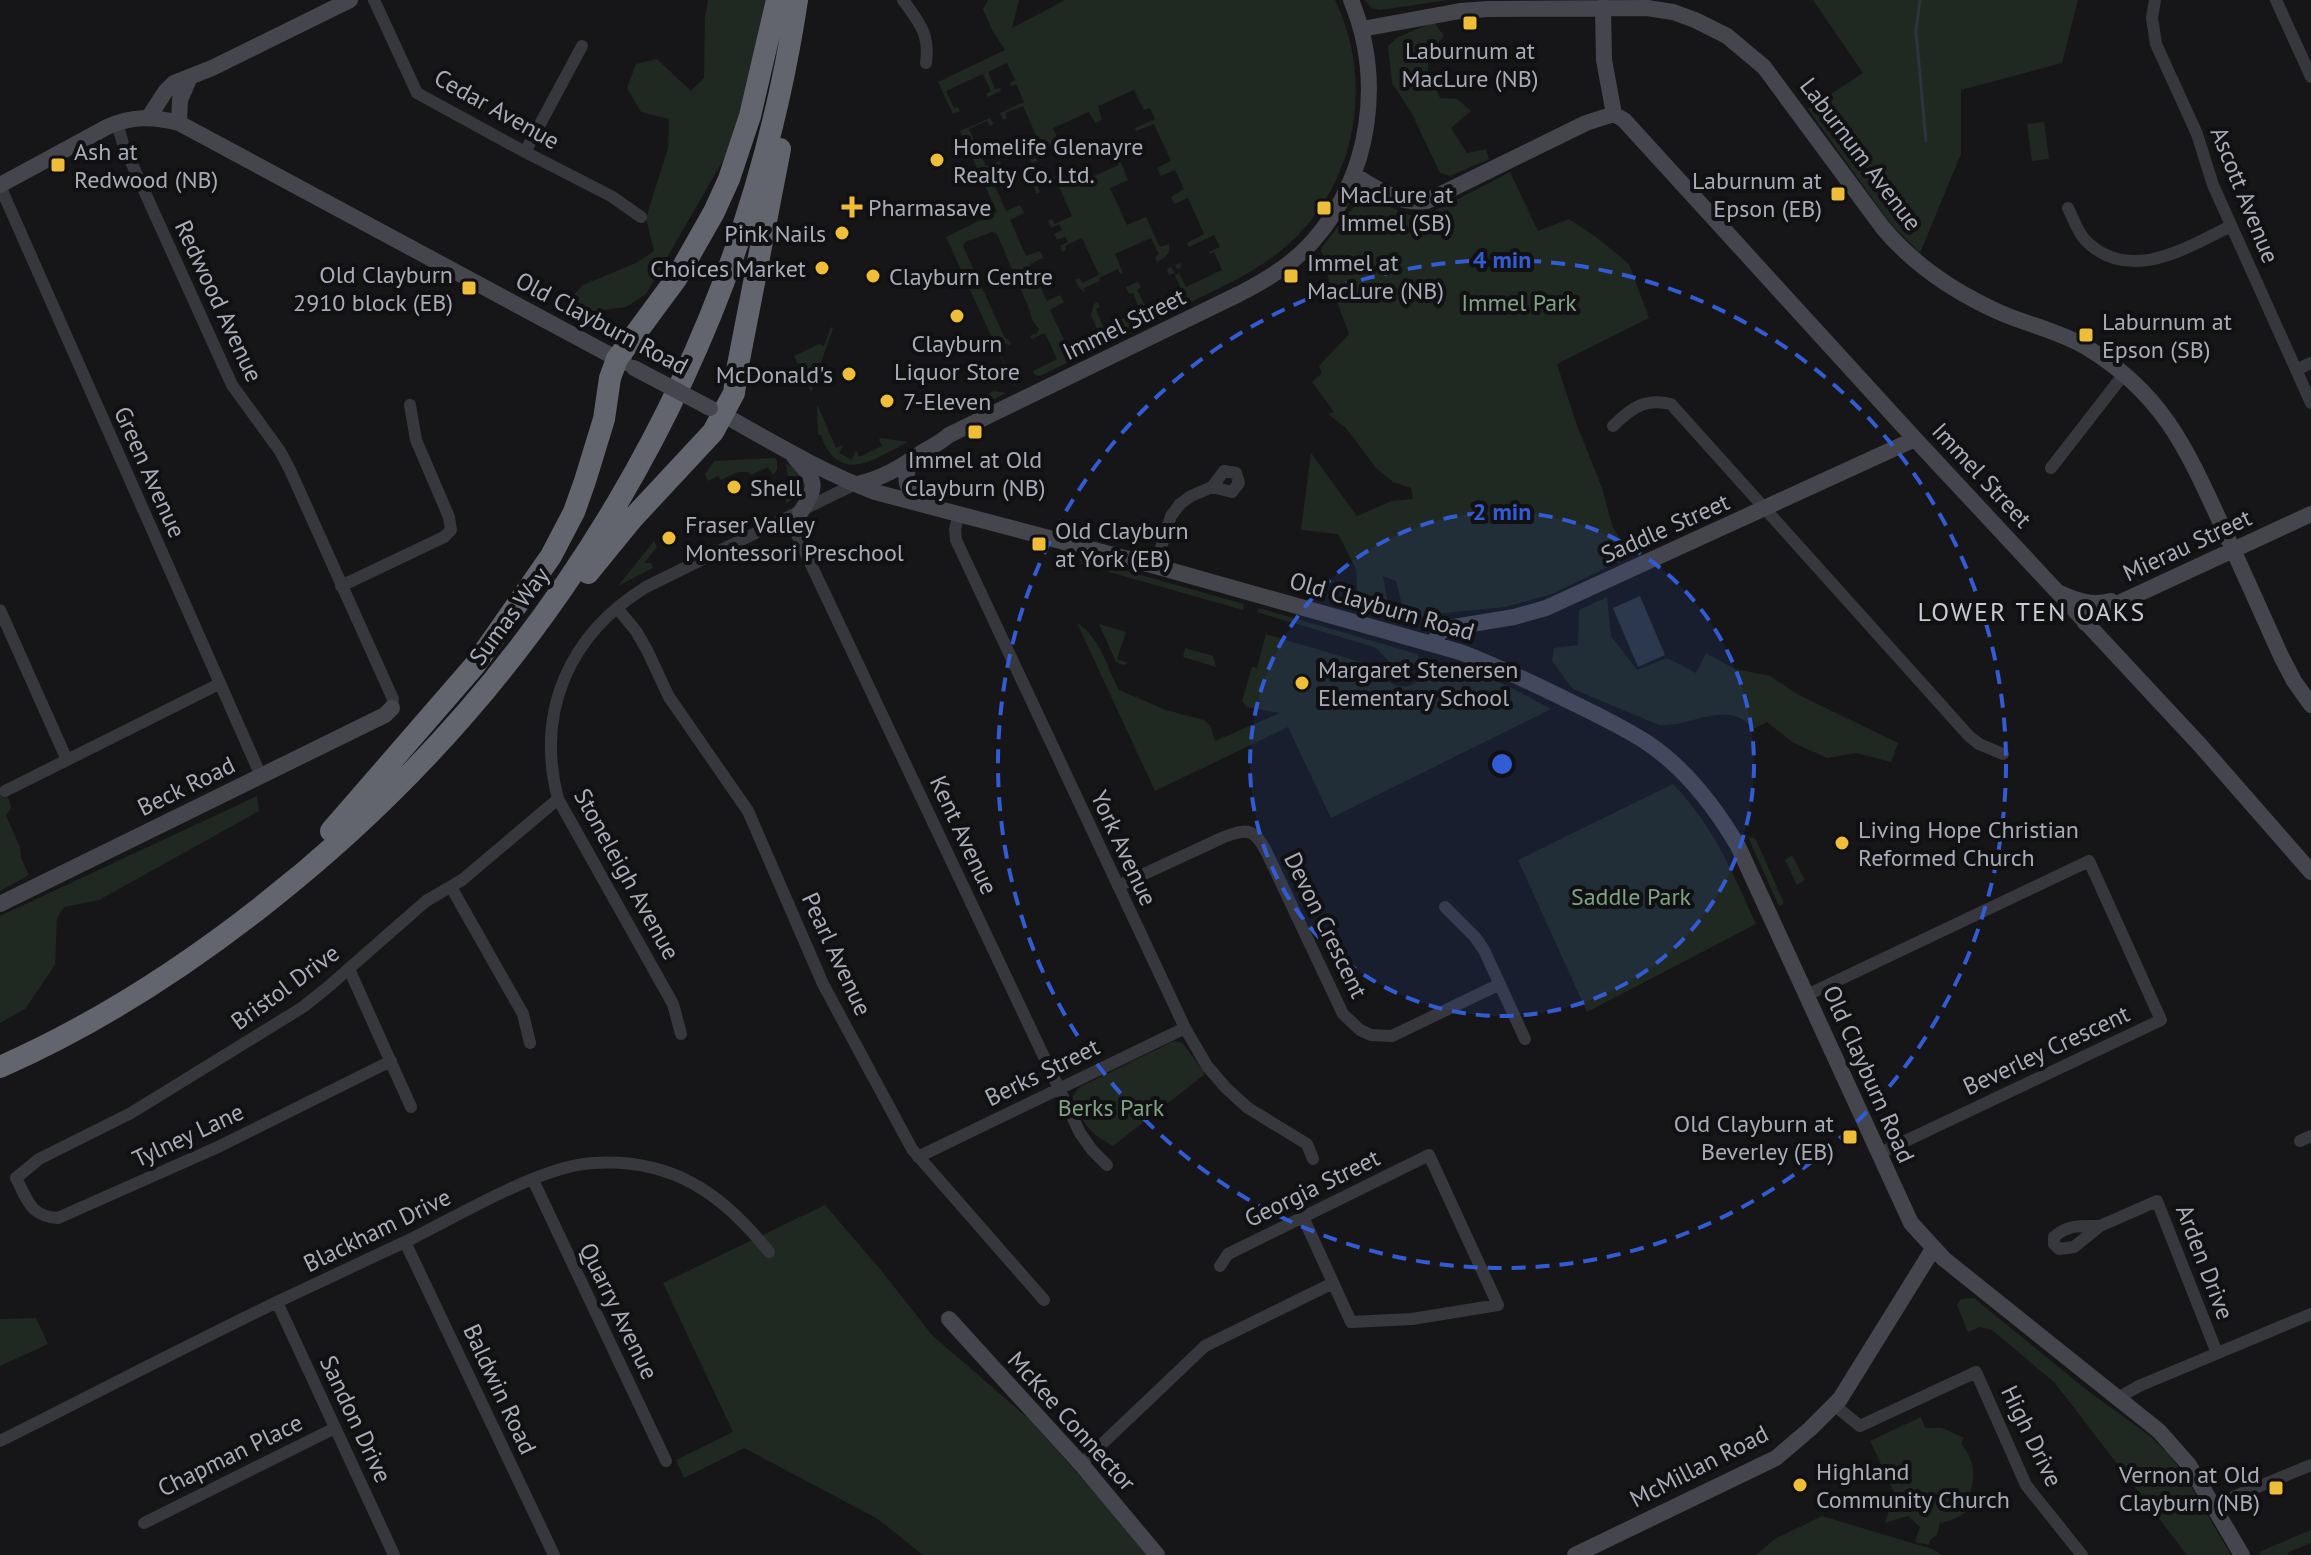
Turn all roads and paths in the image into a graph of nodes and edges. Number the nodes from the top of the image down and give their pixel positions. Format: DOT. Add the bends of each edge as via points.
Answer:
graph roads {
  1 [pos="350,0"];
  2 [pos="374,0"];
  3 [pos="780,0"];
  4 [pos="797,0"];
  5 [pos="807,0"];
  6 [pos="903,0"];
  7 [pos="1351,0"];
  8 [pos="2155,0"];
  9 [pos="2276,0"];
  10 [pos="1603,7"];
  11 [pos="1362,29"];
  12 [pos="582,46"];
  13 [pos="926,63"];
  14 [pos="2311,77"];
  15 [pos="189,79"];
  16 [pos="1614,114"];
  17 [pos="164,120"];
  18 [pos="117,123"];
  19 [pos="525,152"];
  20 [pos="1354,175"];
  21 [pos="0,186"];
  22 [pos="2068,208"];
  23 [pos="641,217"];
  24 [pos="2231,226"];
  25 [pos="626,363"];
  26 [pos="2311,363"];
  27 [pos="2296,370"];
  28 [pos="2124,374"];
  29 [pos="2311,403"];
  30 [pos="410,405"];
  31 [pos="716,411"];
  32 [pos="1613,426"];
  33 [pos="949,435"];
  34 [pos="1915,439"];
  35 [pos="788,451"];
  36 [pos="911,461"];
  37 [pos="2051,468"];
  38 [pos="855,484"];
  39 [pos="1212,487"];
  40 [pos="938,509"];
  41 [pos="1765,509"];
  42 [pos="959,514"];
  43 [pos="2311,514"];
  44 [pos="795,515"];
  45 [pos="2233,550"];
  46 [pos="1155,566"];
  47 [pos="341,586"];
  48 [pos="2057,591"];
  49 [pos="2136,595"];
  50 [pos="617,608"];
  51 [pos="0,610"];
  52 [pos="2085,623"];
  53 [pos="1433,643"];
  54 [pos="219,684"];
  55 [pos="2311,705"];
  56 [pos="392,708"];
  57 [pos="2003,754"];
  58 [pos="67,760"];
  59 [pos="261,776"];
  60 [pos="402,782"];
  61 [pos="5,791"];
  62 [pos="558,799"];
  63 [pos="331,831"];
  64 [pos="2311,872"];
  65 [pos="1118,886"];
  66 [pos="451,887"];
  67 [pos="0,904"];
  68 [pos="1445,907"];
  69 [pos="349,969"];
  70 [pos="1500,984"];
  71 [pos="1807,995"];
  72 [pos="1185,1028"];
  73 [pos="681,1034"];
  74 [pos="1525,1039"];
  75 [pos="530,1043"];
  76 [pos="0,1050"];
  77 [pos="391,1061"];
  78 [pos="0,1067"];
  79 [pos="1059,1088"];
  80 [pos="411,1107"];
  81 [pos="1878,1154"];
  82 [pos="918,1157"];
  83 [pos="1313,1159"];
  84 [pos="1107,1165"];
  85 [pos="16,1178"];
  86 [pos="533,1180"];
  87 [pos="1303,1217"];
  88 [pos="2100,1226"];
  89 [pos="405,1242"];
  90 [pos="1933,1249"];
  91 [pos="769,1252"];
  92 [pos="1220,1266"];
  93 [pos="1333,1283"];
  94 [pos="1044,1300"];
  95 [pos="277,1302"];
  96 [pos="2311,1314"];
  97 [pos="949,1319"];
  98 [pos="2217,1353"];
  99 [pos="2118,1398"];
  100 [pos="1834,1405"];
  101 [pos="335,1428"];
  102 [pos="0,1441"];
  103 [pos="666,1461"];
  104 [pos="1081,1464"];
  105 [pos="2311,1465"];
  106 [pos="2215,1506"];
  107 [pos="144,1523"];
  108 [pos="394,1555"];
  109 [pos="554,1555"];
  110 [pos="1157,1555"];
  111 [pos="1575,1555"];
  112 [pos="2082,1555"];
  113 [pos="2242,1555"];
  1 -- 15 [label="street"];
  2 -- 19 [label="street, Cedar Avenue" via="417,93"];
  3 -- 25 [label="highway" via="729,179"];
  3 -- 63 [label="highway, Sumas Way" via="770,70 741,183 687,333 633,446 559,569 496,657 424,739"];
  4 -- 60 [label="highway, Sumas Way" via="756,185 675,397 627,488 551,605 466,715"];
  5 -- 31 [label="highway" via="734,393"];
  6 -- 13 [label="street" via="923,28"];
  7 -- 11 [label="street, Immel Street"];
  8 -- 24 [label="street, Ascott Avenue" via="2156,44"];
  9 -- 14 [label="street"];
  10 -- 11 [label="street, Laburnum Avenue" via="1460,11"];
  10 -- 16 [label="street" via="1604,60"];
  10 -- 28 [label="street, Laburnum Avenue" via="1673,12 1737,42 1773,78 1883,228 1918,264 2003,314 2064,336"];
  11 -- 20 [label="street, Immel Street" via="1370,105"];
  12 -- 19 [label="street"];
  15 -- 17 [label="street"];
  15 -- 17 [label="street" via="165,92"];
  16 -- 20 [label="street" via="1427,201 1403,201"];
  16 -- 34 [label="street, Immel Street" via="1642,138"];
  17 -- 18 [label="street"];
  17 -- 25 [label="street, Old Clayburn Road"];
  18 -- 21 [label="street"];
  18 -- 47 [label="street, Redwood Avenue" via="232,385 280,451"];
  19 -- 23 [label="street, Cedar Avenue"];
  20 -- 33 [label="street, Immel Street" via="1312,242 1283,268"];
  21 -- 54 [label="street, Green Avenue"];
  22 -- 24 [label="street" via="2085,240 2109,256 2135,263 2161,259"];
  24 -- 27 [label="street, Ascott Avenue"];
  25 -- 31 [label="street, Old Clayburn Road, bridge"];
  25 -- 63 [label="highway" via="610,378 585,481 551,556 475,665"];
  26 -- 27 [label="street"];
  27 -- 29 [label="street, Ascott Avenue"];
  28 -- 37 [label="street"];
  28 -- 45 [label="street, Laburnum Avenue" via="2180,439"];
  30 -- 47 [label="street" via="416,440 451,530"];
  31 -- 35 [label="street, Old Clayburn Road"];
  31 -- 60 [label="highway" via="713,432 613,543 495,693 427,764"];
  32 -- 41 [label="street" via="1642,405 1671,404"];
  33 -- 36 [label="street, Immel Street"];
  33 -- 38 [label="street, Immel Street" via="915,445"];
  34 -- 41 [label="street, Saddle Street"];
  34 -- 48 [label="street, Immel Street"];
  35 -- 38 [label="street, Old Clayburn Road"];
  35 -- 44 [label="street" via="814,482 812,494"];
  36 -- 38 [label="street, Immel Street"];
  36 -- 40 [label="street" via="907,486"];
  38 -- 40 [label="street, Old Clayburn Road"];
  38 -- 44 [label="street, Immel Street"];
  39 -- 46 [label="street" via="1191,496 1171,516"];
  40 -- 42 [label="street, Old Clayburn Road"];
  41 -- 53 [label="street, Saddle Street" via="1546,608 1448,628"];
  41 -- 57 [label="street" via="1969,736"];
  42 -- 46 [label="street, Old Clayburn Road"];
  42 -- 65 [label="street, York Avenue" via="956,540"];
  43 -- 45 [label="street, Mierau Street"];
  44 -- 50 [label="street, Immel Street" via="646,587"];
  44 -- 79 [label="street, Kent Avenue"];
  45 -- 49 [label="street, Mierau Street"];
  45 -- 55 [label="street, Laburnum Avenue" via="2281,656"];
  46 -- 53 [label="street, Old Clayburn Road"];
  47 -- 56 [label="street, Redwood Avenue" via="393,699"];
  48 -- 49 [label="street" via="2088,603"];
  48 -- 52 [label="street, Immel Street"];
  49 -- 52 [label="street, Mierau Street"];
  50 -- 62 [label="street, Stoneleigh Avenue" via="585,640 564,676 551,737"];
  50 -- 82 [label="street, Pearl Avenue" via="636,631 669,697 748,811 823,984"];
  51 -- 58 [label="street"];
  52 -- 64 [label="street, Immel Street"];
  53 -- 71 [label="street, Old Clayburn Road" via="1575,704 1649,744 1681,771 1738,846"];
  54 -- 58 [label="street"];
  54 -- 59 [label="street, Green Avenue"];
  56 -- 59 [label="street, Beck Road"];
  58 -- 61 [label="street"];
  59 -- 67 [label="street, Beck Road"];
  60 -- 78 [label="highway, Sumas Way" via="325,855 203,950 100,1015"];
  62 -- 66 [label="street, Bristol Drive"];
  62 -- 73 [label="street, Stoneleigh Avenue" via="673,1004"];
  63 -- 76 [label="highway, Sumas Way" via="181,948"];
  65 -- 70 [label="street, Devon Crescent" via="1224,837 1249,831 1267,853 1343,1014 1360,1030 1392,1036"];
  65 -- 72 [label="street, York Avenue"];
  66 -- 69 [label="street, Bristol Drive" via="426,901"];
  66 -- 75 [label="street" via="523,1014"];
  68 -- 70 [label="street" via="1475,937"];
  69 -- 77 [label="street"];
  69 -- 85 [label="street, Bristol Drive" via="242,1046 131,1113 39,1159"];
  70 -- 74 [label="street"];
  71 -- 81 [label="street, Old Clayburn Road"];
  71 -- 81 [label="street, Beverley Crescent" via="2089,861 2161,1020"];
  72 -- 79 [label="street, Berks Street"];
  72 -- 83 [label="street, York Avenue" via="1226,1088 1307,1144"];
  77 -- 80 [label="street"];
  77 -- 85 [label="street, Tylney Lane" via="218,1147 58,1218 33,1209"];
  79 -- 82 [label="street, Berks Street"];
  79 -- 84 [label="street, Kent Avenue" via="1080,1133"];
  81 -- 90 [label="street, Old Clayburn Road" via="1911,1223"];
  82 -- 94 [label="street, Pearl Avenue"];
  86 -- 89 [label="street, Blackham Drive"];
  86 -- 91 [label="street, Blackham Drive" via="593,1163 663,1171 710,1193"];
  86 -- 103 [label="street, Quarry Avenue"];
  87 -- 92 [label="street, Georgia Street" via="1228,1254"];
  87 -- 93 [label="street"];
  87 -- 93 [label="street, Georgia Street" via="1429,1155 1498,1305 1412,1319 1351,1322"];
  88 -- 98 [label="street, Arden Drive" via="2157,1201"];
  89 -- 95 [label="street, Blackham Drive"];
  89 -- 109 [label="street, Baldwin Road"];
  90 -- 99 [label="street, Old Clayburn Road"];
  90 -- 100 [label="street, McMillan Road"];
  93 -- 104 [label="street" via="1205,1346"];
  95 -- 101 [label="street, Sandon Drive"];
  95 -- 102 [label="street, Blackham Drive"];
  96 -- 98 [label="street"];
  97 -- 104 [label="street, McKee Connector"];
  98 -- 99 [label="street"];
  99 -- 106 [label="street, Old Clayburn Road" via="2175,1447"];
  100 -- 111 [label="street, McMillan Road" via="1776,1458"];
  100 -- 112 [label="street, High Drive" via="1860,1426 1976,1372 2026,1485"];
  101 -- 107 [label="street, Chapman Place"];
  101 -- 108 [label="street, Sandon Drive"];
  104 -- 110 [label="street, McKee Connector"];
  105 -- 106 [label="street"];
  106 -- 113 [label="street, Old Clayburn Road"];
}
